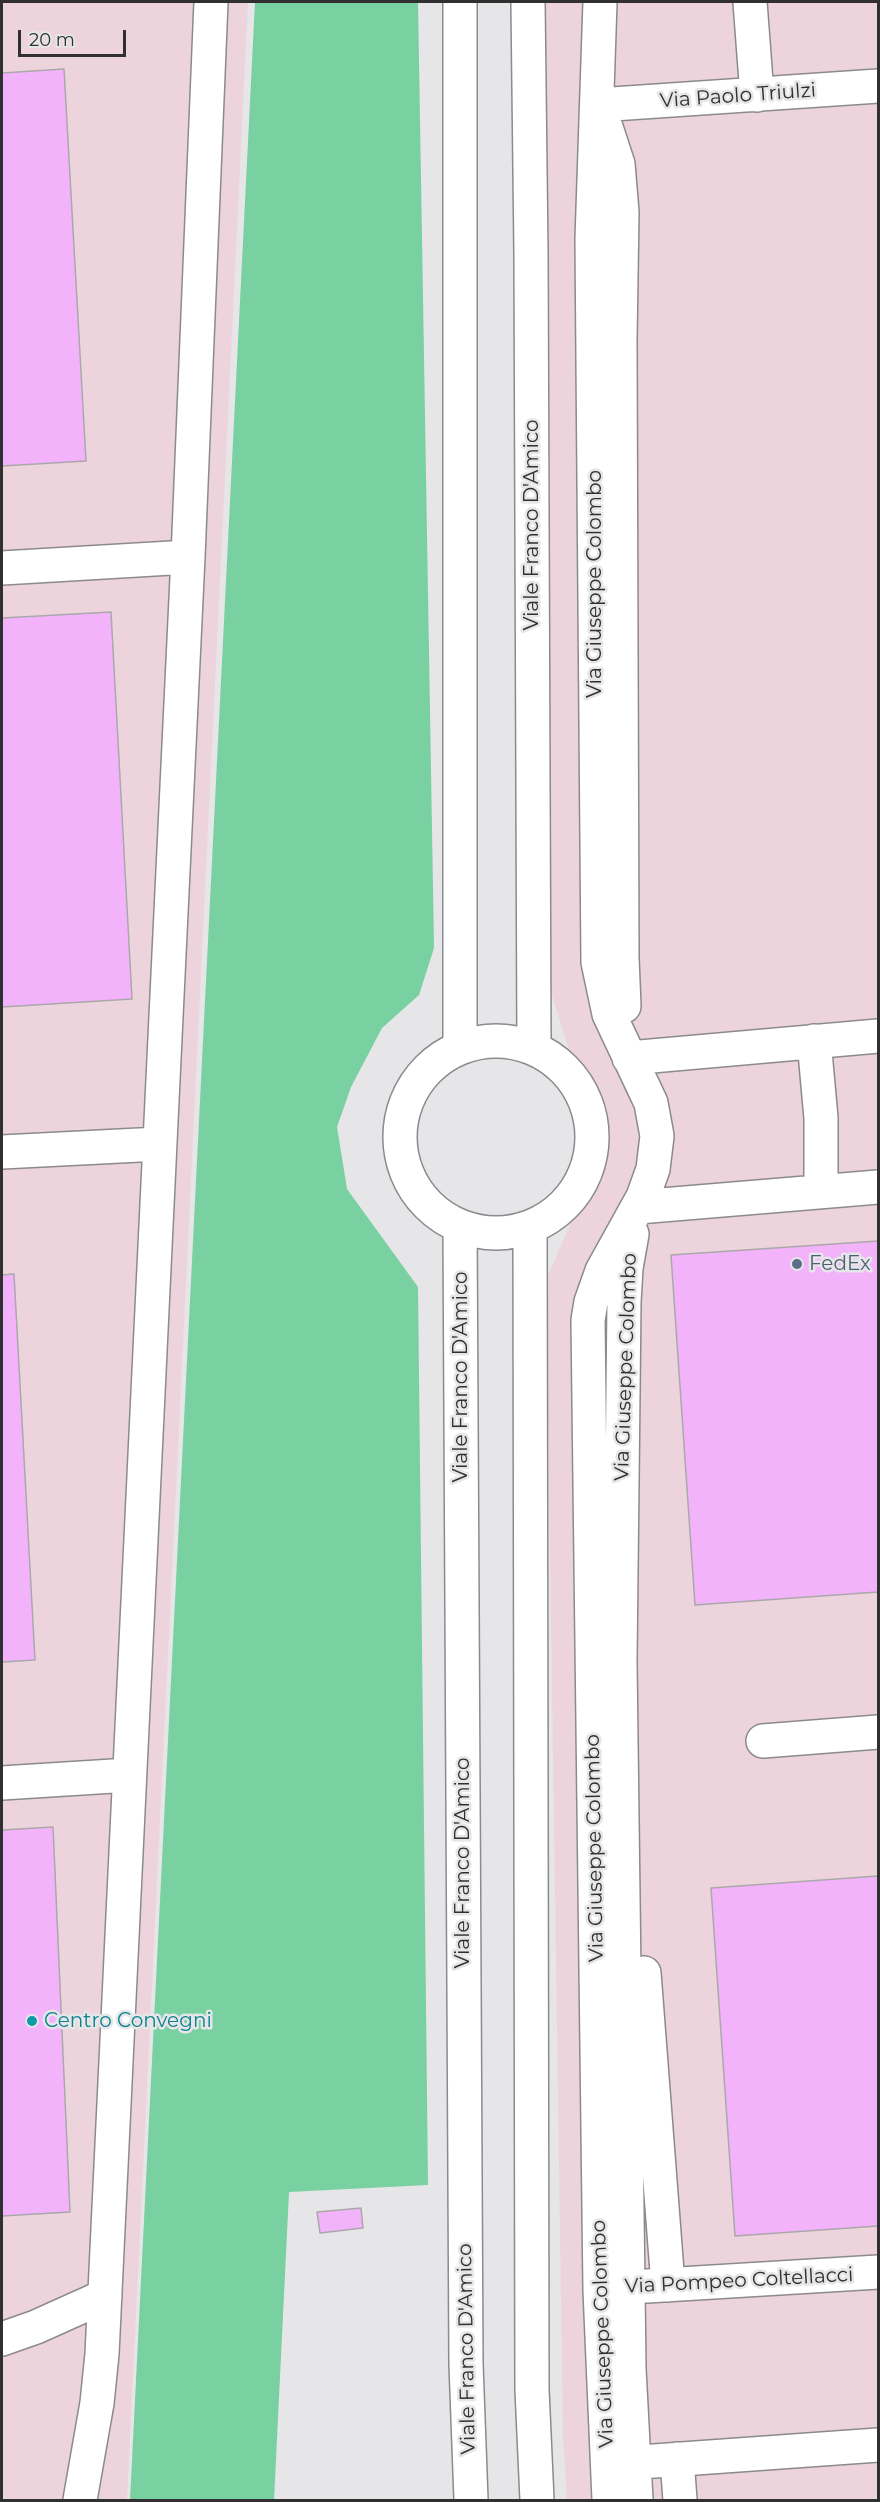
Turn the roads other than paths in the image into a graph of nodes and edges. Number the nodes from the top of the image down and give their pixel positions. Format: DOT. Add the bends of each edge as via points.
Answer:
graph roads {
  1 [pos="211,2"];
  2 [pos="460,2"];
  3 [pos="528,2"];
  4 [pos="600,2"];
  5 [pos="750,2"];
  6 [pos="879,86"];
  7 [pos="757,95"];
  8 [pos="598,105"];
  9 [pos="188,557"];
  10 [pos="2,568"];
  11 [pos="879,1036"];
  12 [pos="814,1041"];
  13 [pos="460,1047"];
  14 [pos="534,1048"];
  15 [pos="629,1058"];
  16 [pos="159,1144"];
  17 [pos="2,1152"];
  18 [pos="879,1187"];
  19 [pos="821,1191"];
  20 [pos="638,1207"];
  21 [pos="460,1226"];
  22 [pos="530,1227"];
  23 [pos="620,1661"];
  24 [pos="879,1732"];
  25 [pos="763,1741"];
  26 [pos="129,1775"];
  27 [pos="2,1783"];
  28 [pos="879,2272"];
  29 [pos="668,2285"];
  30 [pos="614,2288"];
  31 [pos="105,2296"];
  32 [pos="2,2339"];
  33 [pos="879,2445"];
  34 [pos="677,2459"];
  35 [pos="620,2464"];
  36 [pos="80,2500"];
  37 [pos="471,2500"];
  38 [pos="537,2500"];
  39 [pos="609,2500"];
  40 [pos="636,2500"];
  41 [pos="680,2500"];
  1 -- 9 [label="street"];
  2 -- 13 [label="street"];
  3 -- 14 [label="street, Viale Franco D'Amico"];
  4 -- 8 [label="street, Via Giuseppe Colombo"];
  5 -- 7 [label="street"];
  6 -- 7 [label="street, Via Paolo Triulzi"];
  7 -- 8 [label="street, Via Paolo Triulzi"];
  8 -- 15 [label="street, Via Giuseppe Colombo" via="592,239 598,962 609,1014"];
  9 -- 10 [label="street"];
  9 -- 16 [label="street"];
  11 -- 12 [label="street"];
  12 -- 15 [label="street"];
  12 -- 19 [label="street"];
  13 -- 14 [label="street" via="501,1041"];
  13 -- 21 [label="street" via="433,1065 412,1090 401,1120 401,1153 412,1184 432,1209"];
  14 -- 22 [label="street" via="562,1065 582,1091 592,1123 591,1155 579,1186 558,1211"];
  15 -- 20 [label="street, Via Giuseppe Colombo" via="651,1103 657,1136 653,1169"];
  16 -- 17 [label="street"];
  16 -- 26 [label="street"];
  18 -- 19 [label="street"];
  19 -- 20 [label="street"];
  20 -- 23 [label="street, Via Giuseppe Colombo" via="628,1253 624,1302"];
  20 -- 30 [label="street, Via Giuseppe Colombo" via="603,1271 588,1320"];
  21 -- 22 [label="street" via="483,1233 507,1233"];
  21 -- 37 [label="street, Viale Franco D'Amico" via="466,2316"];
  22 -- 38 [label="street" via="532,2390"];
  23 -- 29 [label="street"];
  23 -- 30 [label="street, Via Giuseppe Colombo"];
  24 -- 25 [label="street"];
  26 -- 27 [label="street"];
  26 -- 31 [label="street"];
  28 -- 29 [label="street, Via Pompeo Coltellacci"];
  29 -- 30 [label="street, Via Pompeo Coltellacci"];
  30 -- 35 [label="street, Via Giuseppe Colombo"];
  31 -- 32 [label="street"];
  31 -- 36 [label="street" via="98,2395"];
  33 -- 34 [label="street"];
  34 -- 35 [label="street"];
  34 -- 41 [label="street"];
  35 -- 39 [label="street, Via Giuseppe Colombo"];
  35 -- 40 [label="street, Via Giuseppe Colombo"];
}
